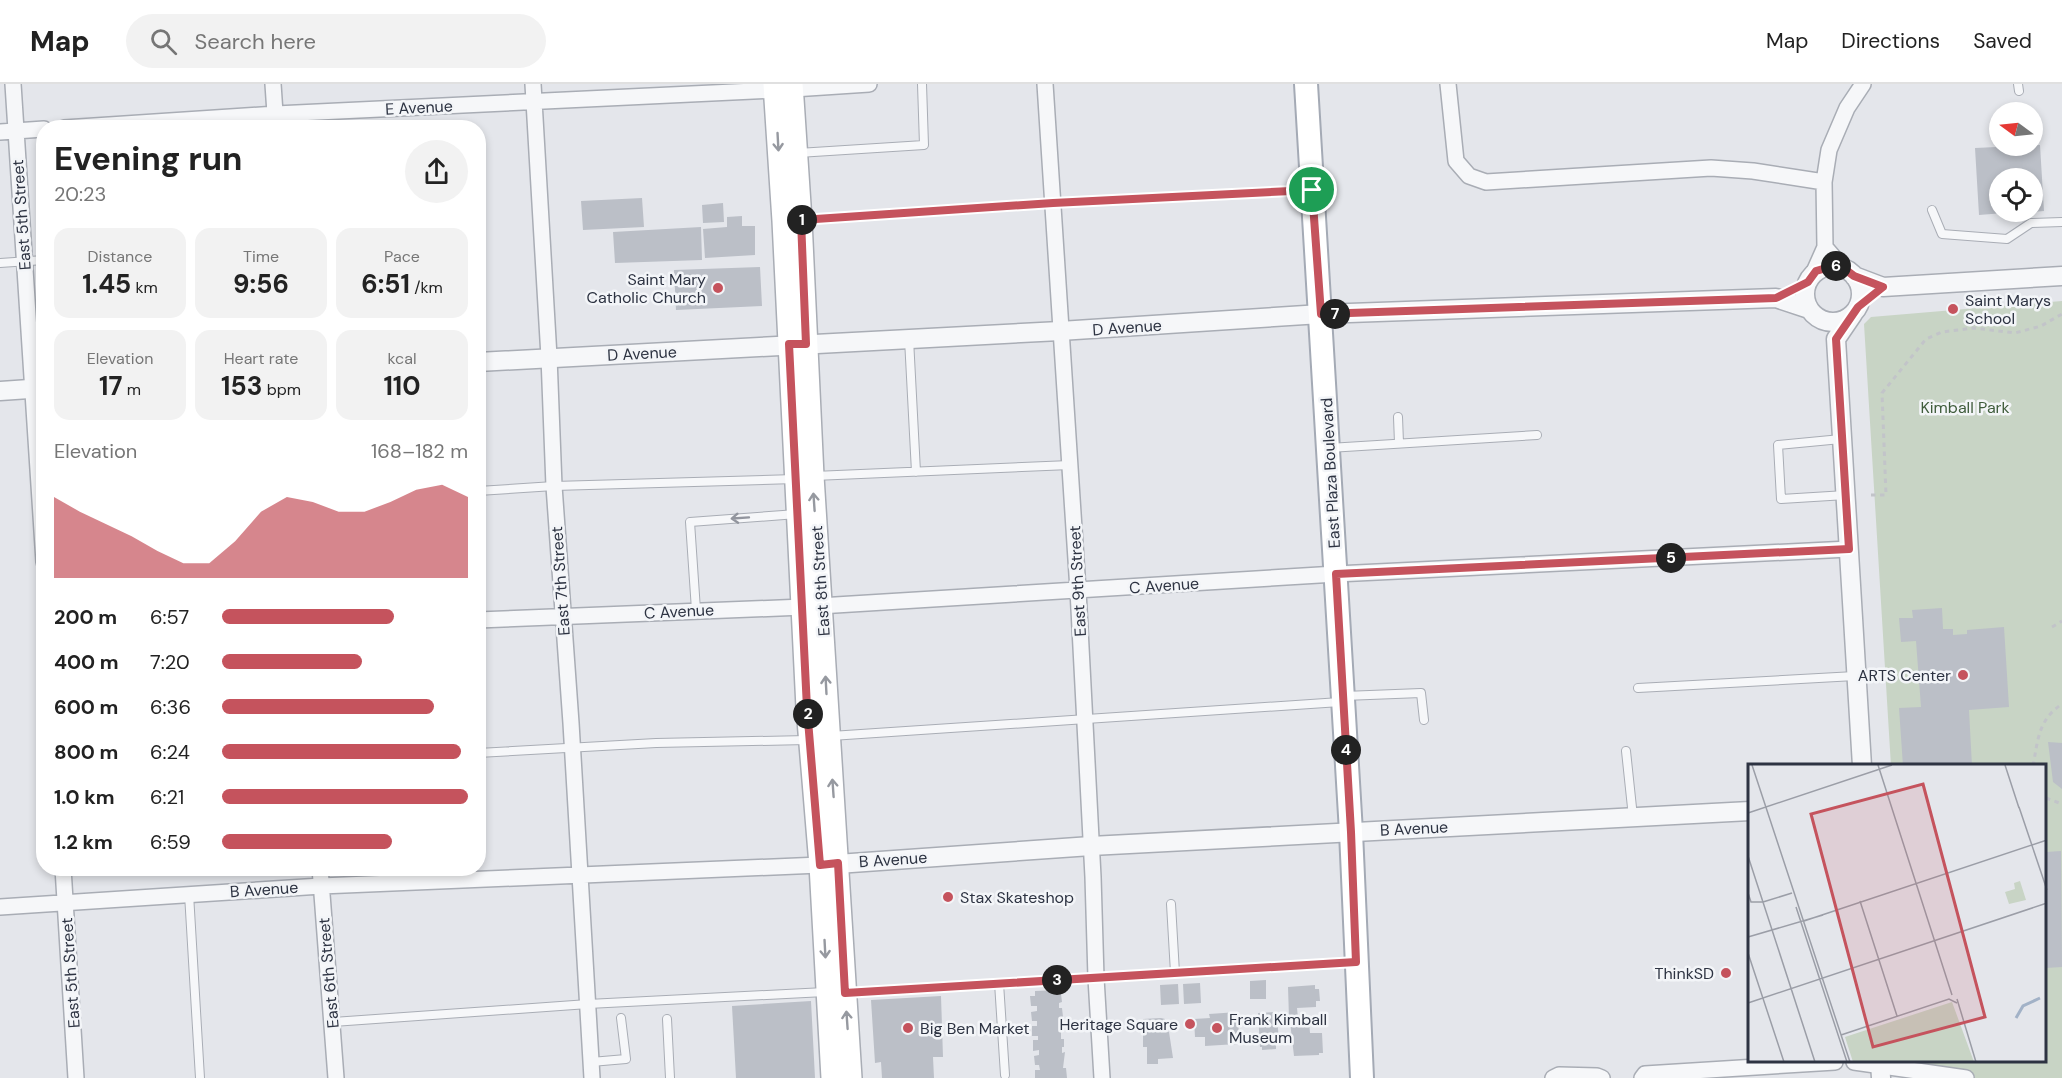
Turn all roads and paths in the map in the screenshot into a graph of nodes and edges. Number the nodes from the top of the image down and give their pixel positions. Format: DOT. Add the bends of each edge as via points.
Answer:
graph roads {
  1 [pos="13,84"];
  2 [pos="273,84"];
  3 [pos="533,84"];
  4 [pos="869,84"];
  5 [pos="922,84"];
  6 [pos="1045,84"];
  7 [pos="1306,84"];
  8 [pos="1448,84"];
  9 [pos="1863,84"];
  10 [pos="783,87"];
  11 [pos="724,88"];
  12 [pos="647,90"];
  13 [pos="534,101"];
  14 [pos="276,120"];
  15 [pos="289,120"];
  16 [pos="36,130"];
  17 [pos="16,131"];
  18 [pos="0,132"];
  19 [pos="796,153"];
  20 [pos="1824,182"];
  21 [pos="1312,190"];
  22 [pos="1053,203"];
  23 [pos="1932,210"];
  24 [pos="801,220"];
  25 [pos="2062,222"];
  26 [pos="1824,249"];
  27 [pos="36,260"];
  28 [pos="24,261"];
  29 [pos="0,263"];
  30 [pos="1848,271"];
  31 [pos="2062,276"];
  32 [pos="1811,278"];
  33 [pos="1883,287"];
  34 [pos="1776,298"];
  35 [pos="1855,311"];
  36 [pos="1321,314"];
  37 [pos="1813,314"];
  38 [pos="2062,314"];
  39 [pos="1060,331"];
  40 [pos="1838,337"];
  41 [pos="909,339"];
  42 [pos="798,344"];
  43 [pos="549,357"];
  44 [pos="486,361"];
  45 [pos="36,371"];
  46 [pos="36,389"];
  47 [pos="0,391"];
  48 [pos="1398,417"];
  49 [pos="1537,435"];
  50 [pos="1842,439"];
  51 [pos="1399,443"];
  52 [pos="1329,448"];
  53 [pos="1070,465"];
  54 [pos="916,472"];
  55 [pos="805,478"];
  56 [pos="554,486"];
  57 [pos="486,490"];
  58 [pos="1846,495"];
  59 [pos="1871,495"];
  60 [pos="798,513"];
  61 [pos="1849,549"];
  62 [pos="1336,574"];
  63 [pos="1078,590"];
  64 [pos="813,606"];
  65 [pos="696,610"];
  66 [pos="562,617"];
  67 [pos="486,620"];
  68 [pos="2062,621"];
  69 [pos="2052,627"];
  70 [pos="1857,676"];
  71 [pos="1638,688"];
  72 [pos="1343,699"];
  73 [pos="2062,704"];
  74 [pos="1084,718"];
  75 [pos="1424,720"];
  76 [pos="820,738"];
  77 [pos="572,747"];
  78 [pos="1626,751"];
  79 [pos="486,752"];
  80 [pos="1862,764"];
  81 [pos="2033,764"];
  82 [pos="2047,798"];
  83 [pos="2062,804"];
  84 [pos="1748,811"];
  85 [pos="1633,817"];
  86 [pos="1351,832"];
  87 [pos="1091,846"];
  88 [pos="829,864"];
  89 [pos="579,873"];
  90 [pos="63,876"];
  91 [pos="320,876"];
  92 [pos="321,886"];
  93 [pos="189,894"];
  94 [pos="65,903"];
  95 [pos="1171,904"];
  96 [pos="0,907"];
  97 [pos="1356,962"];
  98 [pos="1175,973"];
  99 [pos="1096,978"];
  100 [pos="999,983"];
  101 [pos="836,993"];
  102 [pos="588,1004"];
  103 [pos="621,1018"];
  104 [pos="667,1019"];
  105 [pos="333,1022"];
  106 [pos="591,1062"];
  107 [pos="1818,1063"];
  108 [pos="1858,1063"];
  109 [pos="1880,1068"];
  110 [pos="1005,1075"];
  111 [pos="76,1078"];
  112 [pos="200,1078"];
  113 [pos="336,1078"];
  114 [pos="592,1078"];
  115 [pos="670,1078"];
  116 [pos="832,1078"];
  117 [pos="851,1078"];
  118 [pos="1102,1078"];
  119 [pos="1362,1078"];
  120 [pos="1553,1078"];
  121 [pos="1602,1078"];
  122 [pos="1642,1078"];
  123 [pos="1966,1078"];
  1 -- 17 [label="street, East 5th Street"];
  2 -- 14 [label="street"];
  3 -- 13 [label="street, East 7th Street"];
  4 -- 10 [label="street, E Avenue"];
  5 -- 19 [label="lane" via="924,145"];
  6 -- 22 [label="street, East 9th Street"];
  7 -- 21 [label="main road, East Plaza Boulevard"];
  8 -- 20 [label="street" via="1456,161 1469,176 1486,182 1711,168"];
  9 -- 20 [label="street" via="1847,108 1829,150"];
  10 -- 11 [label="street, E Avenue"];
  10 -- 19 [label="main road, East 8th Street"];
  10 -- 42 [label="main road, East 8th Street, one-way"];
  11 -- 12 [label="street, E Avenue"];
  12 -- 13 [label="street, E Avenue"];
  13 -- 15 [label="street, E Avenue"];
  13 -- 43 [label="street, East 7th Street"];
  16 -- 17 [label="street"];
  17 -- 18 [label="street"];
  17 -- 28 [label="street, East 5th Street"];
  19 -- 24 [label="main road, East 8th Street"];
  20 -- 26 [label="street"];
  21 -- 22 [label="lane"];
  21 -- 36 [label="main road, East Plaza Boulevard"];
  22 -- 24 [label="lane"];
  22 -- 39 [label="street, East 9th Street"];
  23 -- 25 [label="lane" via="1942,234 2007,239 2031,223"];
  24 -- 42 [label="main road, East 8th Street"];
  26 -- 30 [label="street"];
  26 -- 32 [label="street"];
  27 -- 28 [label="lane"];
  28 -- 29 [label="lane"];
  28 -- 45 [label="street, East 5th Street"];
  30 -- 32 [label="street" via="1824,267"];
  30 -- 33 [label="street"];
  30 -- 35 [label="street" via="1861,288"];
  31 -- 33 [label="street"];
  32 -- 34 [label="street, D Avenue"];
  32 -- 37 [label="street" via="1804,295"];
  33 -- 35 [label="street"];
  34 -- 36 [label="street, D Avenue"];
  34 -- 37 [label="street, D Avenue"];
  35 -- 37 [label="street" via="1835,322"];
  35 -- 40 [label="street"];
  36 -- 39 [label="street, D Avenue"];
  36 -- 52 [label="main road, East Plaza Boulevard"];
  37 -- 40 [label="street"];
  38 -- 59 [label="path" via="2041,326 2015,333 1974,328 1942,332 1926,339 1882,393 1886,495"];
  39 -- 41 [label="street, D Avenue"];
  39 -- 53 [label="street, East 9th Street"];
  40 -- 50 [label="street"];
  41 -- 42 [label="street, D Avenue"];
  41 -- 54 [label="lane"];
  42 -- 43 [label="street, D Avenue"];
  42 -- 55 [label="main road, East 8th Street"];
  43 -- 44 [label="street, D Avenue"];
  43 -- 56 [label="street, East 7th Street"];
  46 -- 47 [label="street"];
  48 -- 51 [label="lane"];
  49 -- 51 [label="lane"];
  50 -- 58 [label="street"];
  50 -- 58 [label="lane" via="1778,445 1780,488 1781,498"];
  51 -- 52 [label="lane"];
  52 -- 62 [label="main road, East Plaza Boulevard"];
  53 -- 54 [label="lane"];
  53 -- 63 [label="street, East 9th Street"];
  54 -- 55 [label="lane"];
  55 -- 56 [label="lane"];
  55 -- 60 [label="main road, East 8th Street"];
  64 -- 55 [label="main road, East 8th Street, one-way"];
  56 -- 57 [label="lane"];
  56 -- 66 [label="street, East 7th Street"];
  58 -- 61 [label="street"];
  60 -- 64 [label="main road, East 8th Street"];
  60 -- 65 [label="lane, one-way" via="690,522"];
  61 -- 62 [label="street, C Avenue"];
  61 -- 70 [label="street"];
  62 -- 63 [label="street, C Avenue"];
  62 -- 72 [label="main road, East Plaza Boulevard"];
  63 -- 64 [label="street, C Avenue"];
  63 -- 74 [label="street, East 9th Street"];
  64 -- 65 [label="street, C Avenue"];
  64 -- 76 [label="main road, East 8th Street"];
  65 -- 66 [label="street, C Avenue"];
  66 -- 67 [label="street, C Avenue"];
  66 -- 77 [label="street, East 7th Street"];
  68 -- 69 [label="path"];
  70 -- 71 [label="lane"];
  70 -- 80 [label="street"];
  72 -- 74 [label="lane"];
  72 -- 75 [label="lane" via="1421,693"];
  72 -- 86 [label="main road, East Plaza Boulevard"];
  73 -- 81 [label="path" via="2049,713 2042,725"];
  74 -- 76 [label="lane"];
  74 -- 87 [label="street, East 9th Street"];
  76 -- 77 [label="lane"];
  76 -- 88 [label="main road, East 8th Street"];
  77 -- 79 [label="lane"];
  77 -- 89 [label="street, East 7th Street"];
  78 -- 85 [label="lane"];
  82 -- 83 [label="path"];
  84 -- 85 [label="street, B Avenue"];
  85 -- 86 [label="street, B Avenue"];
  86 -- 87 [label="street, B Avenue"];
  86 -- 97 [label="main road, East Plaza Boulevard"];
  87 -- 88 [label="street, B Avenue"];
  87 -- 99 [label="street, East 9th Street"];
  88 -- 89 [label="street, B Avenue"];
  88 -- 101 [label="main road, East 8th Street"];
  89 -- 92 [label="street, B Avenue"];
  89 -- 102 [label="street, East 7th Street"];
  90 -- 94 [label="street, East 5th Street"];
  91 -- 92 [label="street, East 6th Street"];
  92 -- 93 [label="street, B Avenue"];
  92 -- 105 [label="street, East 6th Street"];
  93 -- 94 [label="street, B Avenue"];
  93 -- 112 [label="lane"];
  94 -- 96 [label="street, B Avenue"];
  94 -- 111 [label="street, East 5th Street"];
  95 -- 98 [label="lane"];
  97 -- 98 [label="lane"];
  97 -- 119 [label="main road, East Plaza Boulevard"];
  98 -- 99 [label="lane"];
  99 -- 100 [label="lane"];
  99 -- 118 [label="street, East 9th Street"];
  100 -- 101 [label="lane"];
  100 -- 110 [label="lane"];
  101 -- 102 [label="lane"];
  101 -- 116 [label="main road, East 8th Street"];
  117 -- 101 [label="main road, East 8th Street, one-way"];
  102 -- 105 [label="lane"];
  102 -- 106 [label="street, East 7th Street"];
  103 -- 106 [label="lane" via="626,1059"];
  104 -- 115 [label="lane"];
  105 -- 113 [label="street, East 6th Street"];
  106 -- 114 [label="street, East 7th Street"];
  107 -- 122 [label="street" via="1644,1074"];
  108 -- 109 [label="street"];
  109 -- 123 [label="street"];
  120 -- 121 [label="street"];
}
